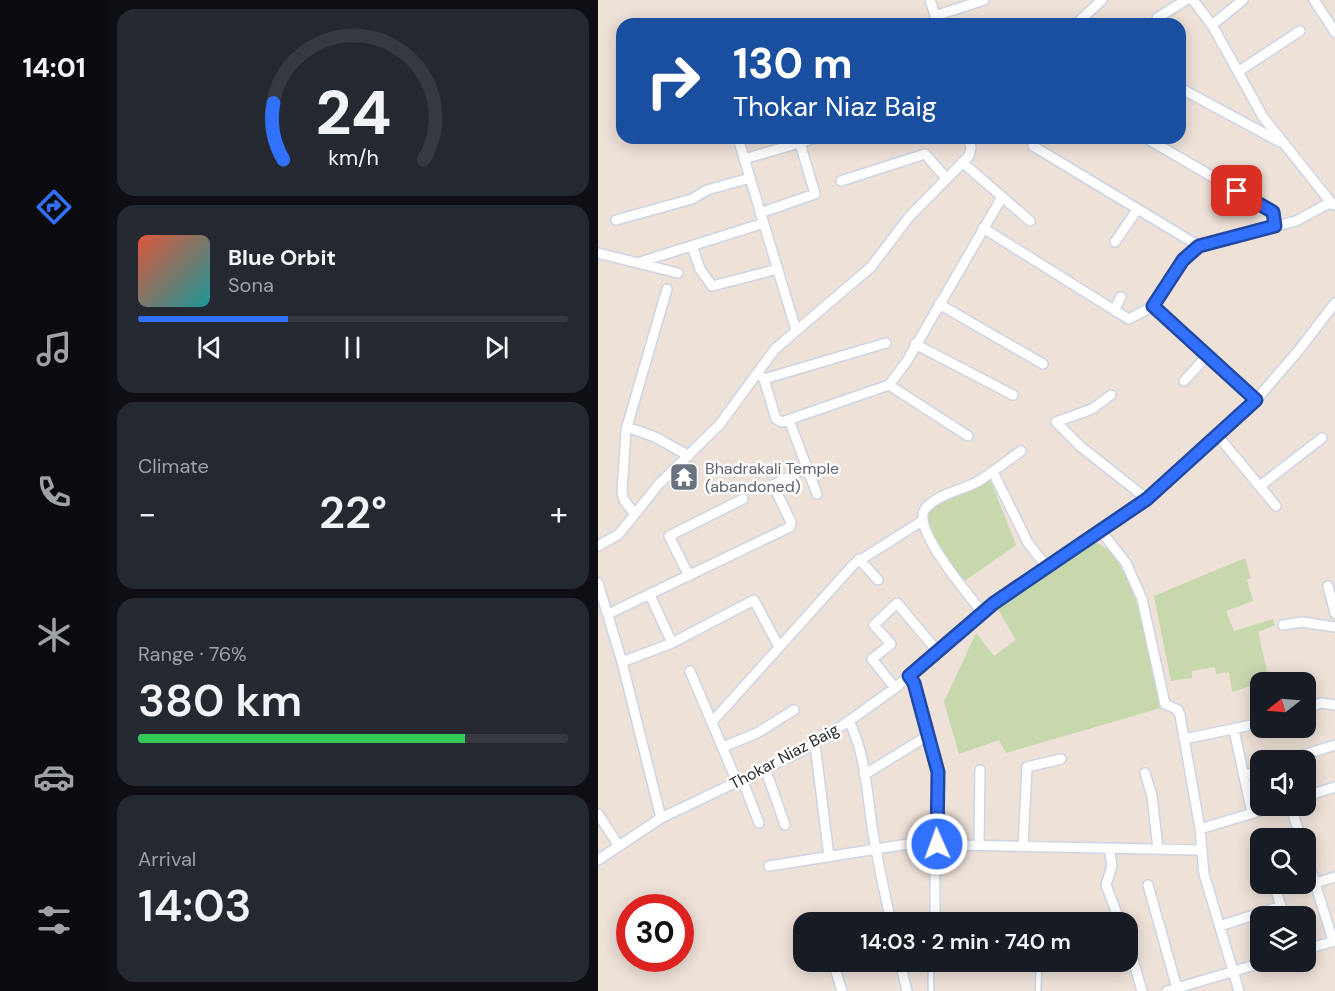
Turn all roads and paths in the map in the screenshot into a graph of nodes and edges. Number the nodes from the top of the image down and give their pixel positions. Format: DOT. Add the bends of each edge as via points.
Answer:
graph roads {
  1 [pos="930,0"];
  2 [pos="984,0"];
  3 [pos="1102,0"];
  4 [pos="1186,0"];
  5 [pos="1193,0"];
  6 [pos="1243,0"];
  7 [pos="1314,0"];
  8 [pos="935,18"];
  9 [pos="941,18"];
  10 [pos="1086,18"];
  11 [pos="1157,18"];
  12 [pos="1212,25"];
  13 [pos="1300,31"];
  14 [pos="1334,32"];
  15 [pos="1239,71"];
  16 [pos="1186,91"];
  17 [pos="740,144"];
  18 [pos="796,144"];
  19 [pos="800,144"];
  20 [pos="970,144"];
  21 [pos="1156,144"];
  22 [pos="1284,145"];
  23 [pos="1033,146"];
  24 [pos="744,159"];
  25 [pos="962,162"];
  26 [pos="750,178"];
  27 [pos="946,178"];
  28 [pos="841,181"];
  29 [pos="1002,197"];
  30 [pos="1333,204"];
  31 [pos="1137,210"];
  32 [pos="760,213"];
  33 [pos="616,220"];
  34 [pos="1030,221"];
  35 [pos="764,224"];
  36 [pos="1275,226"];
  37 [pos="983,228"];
  38 [pos="1115,242"];
  39 [pos="692,246"];
  40 [pos="1199,246"];
  41 [pos="598,254"];
  42 [pos="637,263"];
  43 [pos="778,269"];
  44 [pos="679,273"];
  45 [pos="667,289"];
  46 [pos="1121,297"];
  47 [pos="1334,303"];
  48 [pos="939,304"];
  49 [pos="1153,306"];
  50 [pos="1114,310"];
  51 [pos="796,330"];
  52 [pos="886,343"];
  53 [pos="915,344"];
  54 [pos="1207,356"];
  55 [pos="1043,364"];
  56 [pos="761,376"];
  57 [pos="1184,381"];
  58 [pos="889,385"];
  59 [pos="1013,395"];
  60 [pos="1111,395"];
  61 [pos="1256,400"];
  62 [pos="789,420"];
  63 [pos="627,427"];
  64 [pos="968,436"];
  65 [pos="1218,436"];
  66 [pos="1322,438"];
  67 [pos="1021,451"];
  68 [pos="689,456"];
  69 [pos="805,468"];
  70 [pos="992,472"];
  71 [pos="1260,486"];
  72 [pos="817,494"];
  73 [pos="743,499"];
  74 [pos="1147,499"];
  75 [pos="1276,506"];
  76 [pos="634,513"];
  77 [pos="922,521"];
  78 [pos="1101,531"];
  79 [pos="598,546"];
  80 [pos="859,559"];
  81 [pos="1047,567"];
  82 [pos="689,576"];
  83 [pos="878,580"];
  84 [pos="598,584"];
  85 [pos="1327,586"];
  86 [pos="650,595"];
  87 [pos="982,612"];
  88 [pos="1334,613"];
  89 [pos="608,614"];
  90 [pos="1283,625"];
  91 [pos="1334,627"];
  92 [pos="672,643"];
  93 [pos="779,647"];
  94 [pos="938,652"];
  95 [pos="622,662"];
  96 [pos="690,671"];
  97 [pos="909,676"];
  98 [pos="895,688"];
  99 [pos="1316,705"];
  100 [pos="1334,705"];
  101 [pos="794,710"];
  102 [pos="848,721"];
  103 [pos="712,722"];
  104 [pos="1250,726"];
  105 [pos="1234,730"];
  106 [pos="927,736"];
  107 [pos="1184,739"];
  108 [pos="815,744"];
  109 [pos="1334,745"];
  110 [pos="723,747"];
  111 [pos="1316,751"];
  112 [pos="1061,759"];
  113 [pos="765,768"];
  114 [pos="980,770"];
  115 [pos="1145,773"];
  116 [pos="1250,774"];
  117 [pos="864,775"];
  118 [pos="1244,776"];
  119 [pos="740,781"];
  120 [pos="1334,787"];
  121 [pos="1316,793"];
  122 [pos="1248,795"];
  123 [pos="1250,804"];
  124 [pos="598,814"];
  125 [pos="1250,814"];
  126 [pos="1294,817"];
  127 [pos="661,818"];
  128 [pos="759,823"];
  129 [pos="785,825"];
  130 [pos="1298,828"];
  131 [pos="1200,829"];
  132 [pos="936,844"];
  133 [pos="979,845"];
  134 [pos="619,846"];
  135 [pos="1023,846"];
  136 [pos="1109,848"];
  137 [pos="1158,849"];
  138 [pos="876,850"];
  139 [pos="1201,850"];
  140 [pos="829,857"];
  141 [pos="598,860"];
  142 [pos="769,866"];
  143 [pos="1334,877"];
  144 [pos="1316,883"];
  145 [pos="1148,885"];
  146 [pos="1316,886"];
  147 [pos="1277,894"];
  148 [pos="1281,906"];
  149 [pos="889,912"];
  150 [pos="935,912"];
  151 [pos="1116,912"];
  152 [pos="1250,916"];
  153 [pos="1220,926"];
  154 [pos="1334,941"];
  155 [pos="1316,946"];
  156 [pos="1250,966"];
  157 [pos="1233,971"];
  158 [pos="836,972"];
  159 [pos="902,972"];
  160 [pos="931,972"];
  161 [pos="1039,972"];
  162 [pos="1136,972"];
  163 [pos="1177,988"];
  164 [pos="842,991"];
  165 [pos="907,991"];
  166 [pos="931,991"];
  167 [pos="1038,991"];
  168 [pos="1142,991"];
  169 [pos="1167,991"];
  170 [pos="1239,991"];
  1 -- 8 [label="street"];
  2 -- 9 [label="street"];
  3 -- 10 [label="street"];
  4 -- 11 [label="street"];
  5 -- 12 [label="street"];
  6 -- 12 [label="street"];
  7 -- 14 [label="street"];
  12 -- 15 [label="street"];
  13 -- 15 [label="street"];
  15 -- 22 [label="street" via="1263,117"];
  16 -- 22 [label="street"];
  17 -- 24 [label="street"];
  18 -- 24 [label="street"];
  19 -- 32 [label="street" via="815,194"];
  20 -- 25 [label="street" via="971,153"];
  21 -- 36 [label="street" via="1273,212"];
  22 -- 30 [label="street"];
  23 -- 31 [label="street"];
  24 -- 26 [label="street"];
  25 -- 27 [label="street"];
  25 -- 29 [label="street"];
  26 -- 32 [label="street"];
  26 -- 33 [label="street"];
  27 -- 28 [label="street" via="925,154"];
  27 -- 51 [label="street" via="909,217 871,267"];
  29 -- 34 [label="street"];
  29 -- 37 [label="street"];
  30 -- 36 [label="street"];
  31 -- 38 [label="street"];
  31 -- 40 [label="street"];
  32 -- 35 [label="street"];
  35 -- 39 [label="street"];
  35 -- 43 [label="street"];
  36 -- 40 [label="street"];
  37 -- 48 [label="street"];
  37 -- 50 [label="street"];
  39 -- 42 [label="street"];
  39 -- 43 [label="street" via="700,269 712,286"];
  40 -- 49 [label="street" via="1183,260"];
  41 -- 42 [label="street"];
  42 -- 44 [label="street"];
  43 -- 51 [label="street"];
  45 -- 63 [label="street"];
  46 -- 50 [label="street"];
  47 -- 61 [label="street, Thokar Niaz Baig"];
  48 -- 53 [label="street"];
  48 -- 55 [label="street"];
  49 -- 50 [label="street" via="1129,319"];
  49 -- 54 [label="street"];
  51 -- 56 [label="street" via="775,349"];
  52 -- 56 [label="street"];
  53 -- 58 [label="street"];
  53 -- 59 [label="street"];
  54 -- 57 [label="street"];
  54 -- 61 [label="street"];
  56 -- 62 [label="street" via="776,419"];
  56 -- 68 [label="street"];
  58 -- 62 [label="street"];
  58 -- 64 [label="street"];
  60 -- 74 [label="street" via="1092,409 1056,422"];
  61 -- 65 [label="street, Thokar Niaz Baig"];
  62 -- 69 [label="street"];
  63 -- 68 [label="street"];
  63 -- 76 [label="street" via="622,492"];
  65 -- 71 [label="street"];
  65 -- 74 [label="street, Thokar Niaz Baig"];
  66 -- 71 [label="street"];
  67 -- 70 [label="street"];
  68 -- 76 [label="street"];
  69 -- 72 [label="street"];
  69 -- 82 [label="street" via="773,485 790,527"];
  70 -- 77 [label="street" via="934,501 923,512"];
  70 -- 81 [label="street" via="1028,543"];
  71 -- 75 [label="street"];
  73 -- 82 [label="street" via="669,536"];
  74 -- 78 [label="street, Thokar Niaz Baig"];
  76 -- 79 [label="street" via="619,534"];
  77 -- 80 [label="street"];
  77 -- 87 [label="street" via="940,557"];
  78 -- 81 [label="street, Thokar Niaz Baig"];
  78 -- 107 [label="street" via="1134,577 1148,619 1165,704 1179,712"];
  80 -- 83 [label="street"];
  80 -- 93 [label="street"];
  81 -- 87 [label="street, Thokar Niaz Baig"];
  82 -- 86 [label="street"];
  84 -- 89 [label="street"];
  85 -- 88 [label="street"];
  86 -- 89 [label="street"];
  86 -- 92 [label="street"];
  87 -- 94 [label="street, Thokar Niaz Baig"];
  89 -- 95 [label="street"];
  90 -- 91 [label="street" via="1302,622"];
  92 -- 93 [label="street" via="754,600"];
  92 -- 95 [label="street"];
  93 -- 103 [label="street"];
  94 -- 97 [label="street, Thokar Niaz Baig"];
  94 -- 98 [label="street" via="897,603 878,618 874,625 891,644 872,659"];
  95 -- 127 [label="street"];
  96 -- 103 [label="street"];
  97 -- 98 [label="street, Thokar Niaz Baig"];
  97 -- 106 [label="street"];
  98 -- 102 [label="street, Thokar Niaz Baig"];
  99 -- 100 [label="street"];
  101 -- 110 [label="street" via="757,733"];
  102 -- 108 [label="street, Thokar Niaz Baig"];
  102 -- 117 [label="street" via="855,733"];
  103 -- 110 [label="street"];
  104 -- 105 [label="street"];
  105 -- 107 [label="street"];
  105 -- 118 [label="street"];
  106 -- 117 [label="street"];
  106 -- 132 [label="street" via="938,772"];
  107 -- 131 [label="street"];
  108 -- 113 [label="street, Thokar Niaz Baig"];
  108 -- 140 [label="street"];
  109 -- 111 [label="street"];
  110 -- 119 [label="street"];
  112 -- 135 [label="street" via="1027,766"];
  113 -- 119 [label="street, Thokar Niaz Baig"];
  113 -- 129 [label="street"];
  114 -- 133 [label="street"];
  115 -- 137 [label="street" via="1152,796"];
  116 -- 118 [label="street"];
  117 -- 138 [label="street"];
  118 -- 122 [label="street"];
  119 -- 127 [label="street, Thokar Niaz Baig"];
  119 -- 128 [label="street"];
  120 -- 121 [label="street"];
  122 -- 123 [label="street"];
  124 -- 134 [label="street"];
  125 -- 131 [label="street"];
  126 -- 130 [label="street"];
  127 -- 134 [label="street, Thokar Niaz Baig"];
  131 -- 139 [label="street"];
  132 -- 133 [label="street"];
  132 -- 138 [label="street"];
  132 -- 150 [label="street"];
  133 -- 135 [label="street"];
  134 -- 141 [label="street, Thokar Niaz Baig"];
  135 -- 136 [label="street"];
  136 -- 137 [label="street"];
  136 -- 151 [label="street" via="1112,866 1106,885"];
  137 -- 139 [label="street"];
  138 -- 140 [label="street"];
  138 -- 149 [label="street"];
  139 -- 153 [label="street"];
  140 -- 142 [label="street"];
  143 -- 144 [label="street"];
  145 -- 163 [label="street"];
  146 -- 154 [label="street"];
  147 -- 148 [label="street"];
  152 -- 153 [label="street"];
  153 -- 157 [label="street"];
  154 -- 155 [label="street"];
  156 -- 157 [label="street"];
  157 -- 163 [label="street"];
  157 -- 170 [label="street"];
  158 -- 164 [label="street"];
  159 -- 165 [label="street"];
  160 -- 166 [label="lane"];
  161 -- 167 [label="lane"];
  162 -- 168 [label="street"];
  163 -- 169 [label="street"];
}
